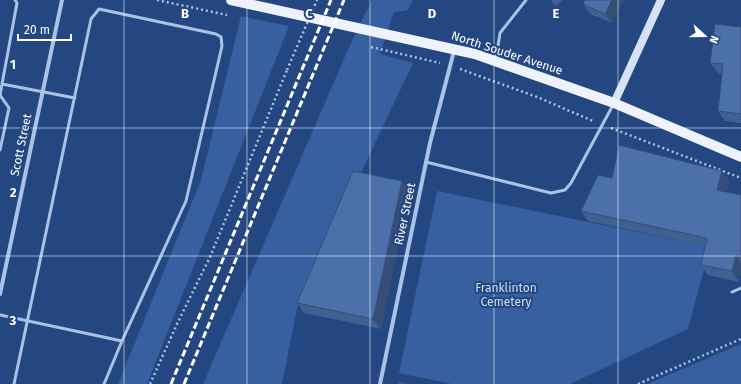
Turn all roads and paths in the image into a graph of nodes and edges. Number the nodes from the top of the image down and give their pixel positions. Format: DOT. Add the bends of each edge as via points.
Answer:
graph roads {
  1 [pos="15,0"];
  2 [pos="62,0"];
  3 [pos="231,0"];
  4 [pos="317,0"];
  5 [pos="526,0"];
  6 [pos="661,0"];
  7 [pos="455,49"];
  8 [pos="495,60"];
  9 [pos="2,84"];
  10 [pos="43,92"];
  11 [pos="0,95"];
  12 [pos="75,98"];
  13 [pos="614,103"];
  14 [pos="0,150"];
  15 [pos="741,157"];
  16 [pos="426,162"];
  17 [pos="0,265"];
  18 [pos="6,266"];
  19 [pos="741,288"];
  20 [pos="732,292"];
  21 [pos="0,294"];
  22 [pos="0,315"];
  23 [pos="27,321"];
  24 [pos="741,340"];
  25 [pos="122,341"];
  26 [pos="14,384"];
  27 [pos="104,384"];
  28 [pos="150,384"];
  29 [pos="380,384"];
  30 [pos="638,384"];
  1 -- 9 [label="lane" via="17,3"];
  2 -- 10 [label="street, Scott Street"];
  3 -- 7 [label="main road, North Souder Avenue"];
  4 -- 28 [label="path, bridge" via="210,257"];
  5 -- 8 [label="lane" via="500,33"];
  6 -- 13 [label="main road"];
  7 -- 8 [label="main road, North Souder Avenue"];
  7 -- 16 [label="street, River Street"];
  8 -- 13 [label="main road, North Souder Avenue"];
  9 -- 10 [label="lane"];
  9 -- 11 [label="lane"];
  10 -- 12 [label="lane"];
  10 -- 18 [label="street, Scott Street"];
  11 -- 14 [label="lane" via="9,108"];
  12 -- 23 [label="lane"];
  12 -- 25 [label="lane" via="91,19 99,9 221,37 222,46 186,201"];
  13 -- 15 [label="main road, North Souder Avenue"];
  13 -- 16 [label="lane" via="571,183 566,190 560,192 540,191"];
  16 -- 29 [label="street, River Street"];
  17 -- 18 [label="lane"];
  18 -- 21 [label="street, Scott Street"];
  19 -- 20 [label="lane"];
  22 -- 23 [label="lane"];
  23 -- 25 [label="lane"];
  23 -- 26 [label="lane"];
  24 -- 30 [label="path"];
  25 -- 27 [label="lane"];
}
